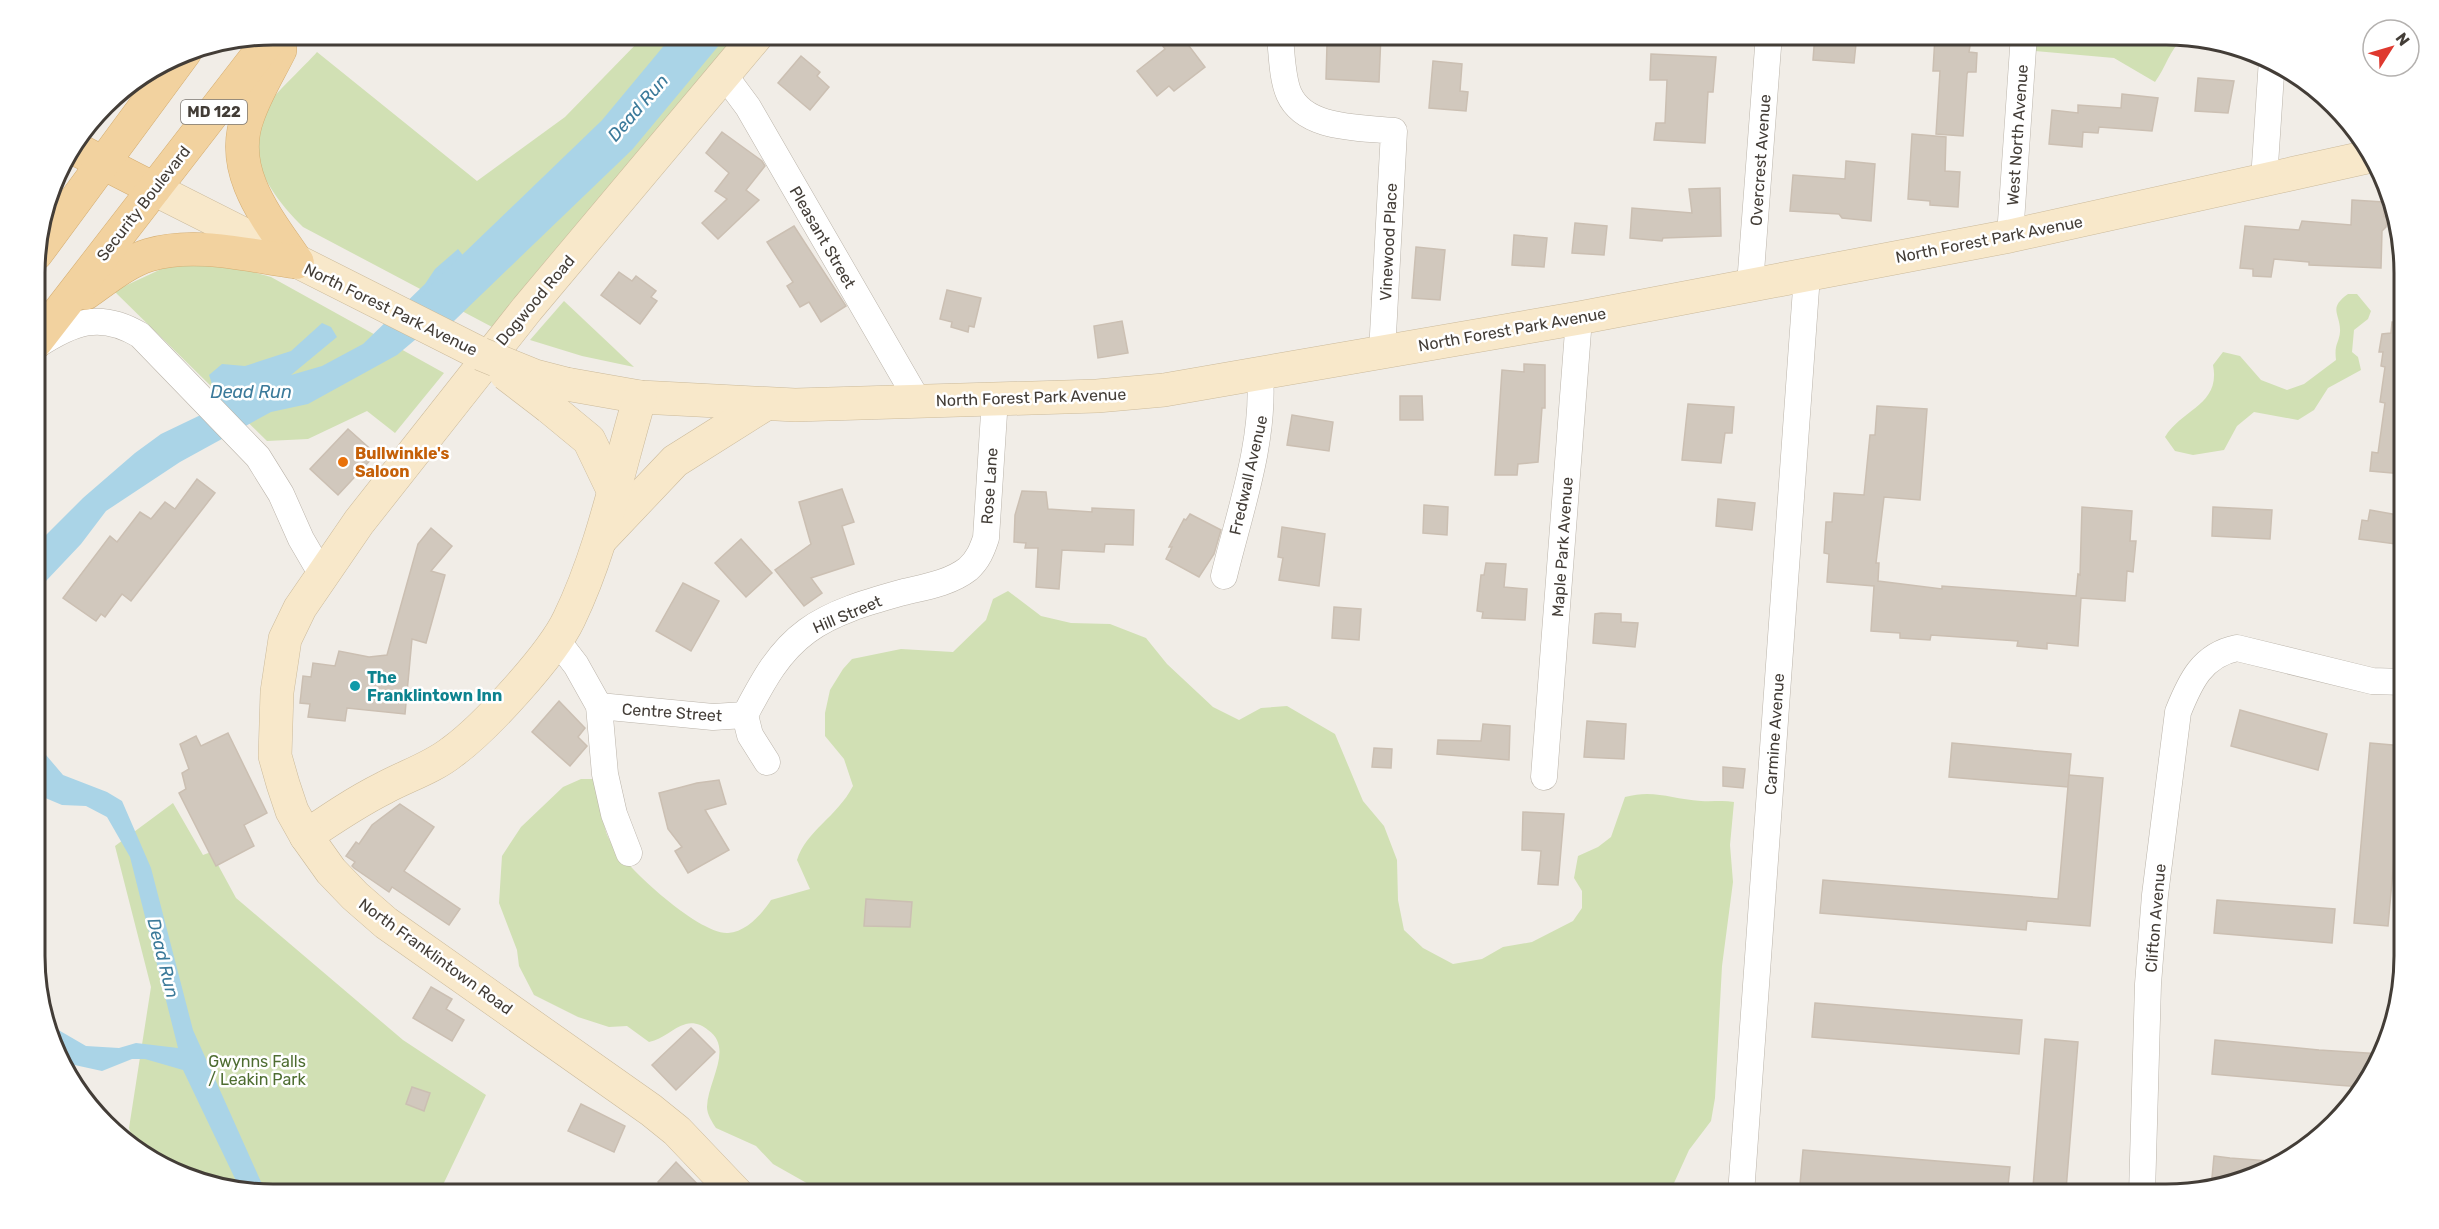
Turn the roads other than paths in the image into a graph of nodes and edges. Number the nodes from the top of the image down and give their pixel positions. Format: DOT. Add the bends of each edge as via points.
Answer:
graph roads {
  1 [pos="265,45"];
  2 [pos="283,45"];
  3 [pos="749,45"];
  4 [pos="1281,45"];
  5 [pos="1768,45"];
  6 [pos="2023,45"];
  7 [pos="174,67"];
  8 [pos="2271,71"];
  9 [pos="725,76"];
  10 [pos="80,151"];
  11 [pos="2363,158"];
  12 [pos="105,164"];
  13 [pos="2264,180"];
  14 [pos="154,189"];
  15 [pos="2010,236"];
  16 [pos="48,239"];
  17 [pos="308,269"];
  18 [pos="1807,275"];
  19 [pos="1750,285"];
  20 [pos="59,312"];
  21 [pos="1579,318"];
  22 [pos="45,331"];
  23 [pos="45,339"];
  24 [pos="1382,353"];
  25 [pos="1260,374"];
  26 [pos="558,395"];
  27 [pos="640,397"];
  28 [pos="995,398"];
  29 [pos="918,401"];
  30 [pos="764,405"];
  31 [pos="613,490"];
  32 [pos="599,542"];
  33 [pos="968,569"];
  34 [pos="322,575"];
  35 [pos="1224,576"];
  36 [pos="556,639"];
  37 [pos="2394,682"];
  38 [pos="599,706"];
  39 [pos="745,715"];
  40 [pos="767,762"];
  41 [pos="1545,777"];
  42 [pos="306,836"];
  43 [pos="629,853"];
  44 [pos="727,1184"];
  45 [pos="1742,1184"];
  46 [pos="2142,1184"];
  1 -- 14 [label="main road, Security Boulevard / MD 122"];
  2 -- 17 [label="main road" via="247,118 243,166 252,192"];
  3 -- 9 [label="main road, Dogwood Road"];
  4 -- 24 [label="street, Vinewood Place" via="1289,93 1308,116 1394,131"];
  5 -- 19 [label="street, Overcrest Avenue"];
  6 -- 15 [label="street, West North Avenue"];
  7 -- 12 [label="main road"];
  8 -- 13 [label="street"];
  9 -- 29 [label="street, Pleasant Street" via="748,107"];
  9 -- 34 [label="main road, Dogwood Road" via="526,309"];
  10 -- 12 [label="main road"];
  11 -- 13 [label="main road, North Forest Park Avenue"];
  12 -- 14 [label="main road"];
  12 -- 16 [label="main road"];
  13 -- 15 [label="main road, North Forest Park Avenue"];
  14 -- 17 [label="main road, North Forest Park Avenue"];
  14 -- 20 [label="main road, Security Boulevard / MD 122"];
  15 -- 18 [label="main road, North Forest Park Avenue"];
  17 -- 20 [label="main road" via="204,249 177,249 149,255 124,267"];
  17 -- 26 [label="main road, North Forest Park Avenue, bridge" via="481,354 535,376"];
  18 -- 19 [label="main road, North Forest Park Avenue"];
  18 -- 45 [label="street, Carmine Avenue"];
  19 -- 21 [label="main road, North Forest Park Avenue"];
  20 -- 22 [label="main road, Security Boulevard / MD 122"];
  21 -- 24 [label="main road, North Forest Park Avenue"];
  21 -- 41 [label="street, Maple Park Avenue"];
  23 -- 34 [label="street" via="88,321 116,324 140,335 237,434"];
  24 -- 25 [label="main road, North Forest Park Avenue"];
  25 -- 28 [label="main road, North Forest Park Avenue" via="1129,393"];
  25 -- 35 [label="street, Fredwall Avenue" via="1263,408"];
  26 -- 27 [label="main road, North Forest Park Avenue"];
  26 -- 31 [label="main road" via="589,440"];
  27 -- 30 [label="main road, North Forest Park Avenue"];
  27 -- 31 [label="main road"];
  28 -- 29 [label="main road, North Forest Park Avenue"];
  28 -- 33 [label="street, Rose Lane" via="986,538 981,553"];
  29 -- 30 [label="main road, North Forest Park Avenue"];
  30 -- 32 [label="main road" via="675,461"];
  31 -- 32 [label="main road"];
  32 -- 36 [label="main road" via="568,621"];
  33 -- 39 [label="street, Hill Street" via="944,582 878,599 807,630 772,665"];
  34 -- 42 [label="main road, North Franklintown Road" via="285,639 277,692 275,756 292,811"];
  36 -- 38 [label="street"];
  36 -- 42 [label="main road" via="493,714 453,752 352,806"];
  37 -- 46 [label="street, Clifton Avenue" via="2372,681 2237,648 2215,654 2189,686 2178,712 2155,895 2148,984"];
  38 -- 39 [label="street, Centre Street" via="713,717"];
  38 -- 43 [label="street" via="605,774 614,814"];
  39 -- 40 [label="street" via="750,735"];
  42 -- 44 [label="main road, North Franklintown Road" via="331,871 363,903 651,1110"];
}
